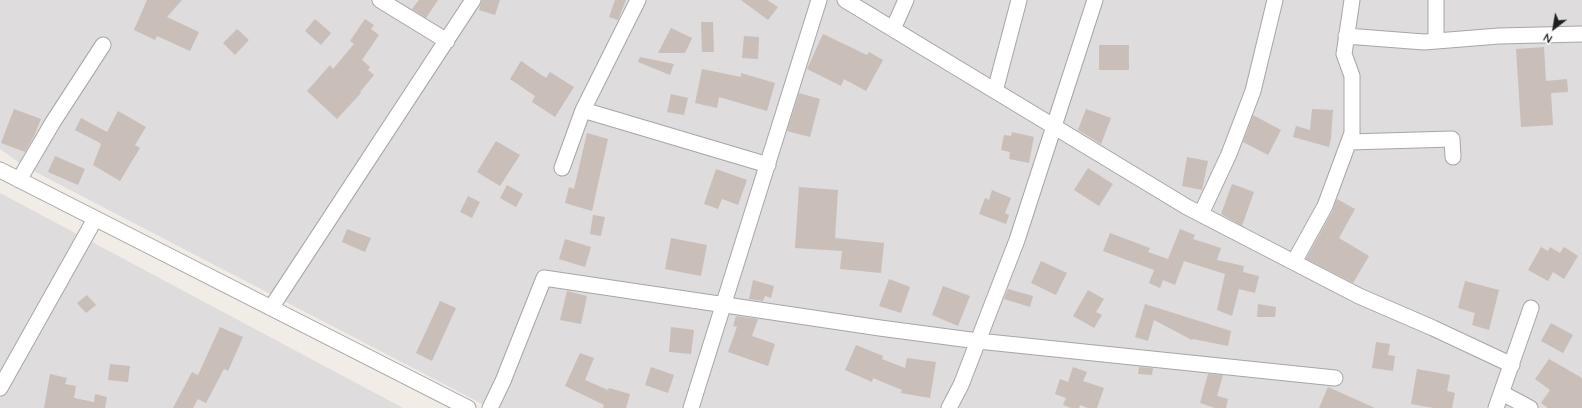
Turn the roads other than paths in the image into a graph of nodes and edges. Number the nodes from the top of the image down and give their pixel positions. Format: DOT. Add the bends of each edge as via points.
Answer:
graph roads {
  1 [pos="380,0"];
  2 [pos="473,0"];
  3 [pos="638,0"];
  4 [pos="819,0"];
  5 [pos="845,0"];
  6 [pos="906,0"];
  7 [pos="1019,0"];
  8 [pos="1095,0"];
  9 [pos="1275,0"];
  10 [pos="1352,0"];
  11 [pos="1436,0"];
  12 [pos="893,29"];
  13 [pos="1582,34"];
  14 [pos="1346,36"];
  15 [pos="447,41"];
  16 [pos="1436,42"];
  17 [pos="103,45"];
  18 [pos="994,91"];
  19 [pos="583,110"];
  20 [pos="1054,127"];
  21 [pos="1349,142"];
  22 [pos="1453,157"];
  23 [pos="768,165"];
  24 [pos="562,168"];
  25 [pos="0,170"];
  26 [pos="19,180"];
  27 [pos="1201,214"];
  28 [pos="95,219"];
  29 [pos="1294,262"];
  30 [pos="725,304"];
  31 [pos="271,308"];
  32 [pos="1531,308"];
  33 [pos="978,341"];
  34 [pos="1512,365"];
  35 [pos="1335,378"];
  36 [pos="0,388"];
  37 [pos="1502,393"];
  38 [pos="695,407"];
  39 [pos="468,408"];
  40 [pos="490,408"];
  41 [pos="949,408"];
  42 [pos="1496,408"];
  43 [pos="1530,408"];
  1 -- 15 [label="street"];
  2 -- 15 [label="street"];
  3 -- 19 [label="street"];
  4 -- 23 [label="street"];
  5 -- 12 [label="street"];
  6 -- 12 [label="street"];
  7 -- 18 [label="street"];
  8 -- 20 [label="street"];
  9 -- 27 [label="street" via="1253,91 1229,154"];
  10 -- 14 [label="street"];
  11 -- 16 [label="street"];
  12 -- 18 [label="street"];
  13 -- 16 [label="street" via="1499,36"];
  14 -- 16 [label="street"];
  14 -- 21 [label="street" via="1344,54 1352,76 1352,133"];
  15 -- 31 [label="street"];
  17 -- 26 [label="street" via="52,122"];
  18 -- 20 [label="street"];
  19 -- 23 [label="street"];
  19 -- 24 [label="street"];
  20 -- 27 [label="street"];
  20 -- 33 [label="street" via="1016,240"];
  21 -- 22 [label="street" via="1452,139"];
  21 -- 29 [label="street" via="1325,206"];
  23 -- 30 [label="street"];
  25 -- 26 [label="street"];
  26 -- 28 [label="street"];
  27 -- 29 [label="street"];
  28 -- 31 [label="street"];
  28 -- 36 [label="street"];
  29 -- 34 [label="street" via="1359,296"];
  30 -- 33 [label="street"];
  30 -- 38 [label="street"];
  30 -- 40 [label="street" via="544,278"];
  31 -- 39 [label="street"];
  32 -- 34 [label="street"];
  33 -- 35 [label="street"];
  33 -- 41 [label="street"];
  34 -- 37 [label="street"];
  37 -- 42 [label="street"];
  37 -- 43 [label="street"];
}
